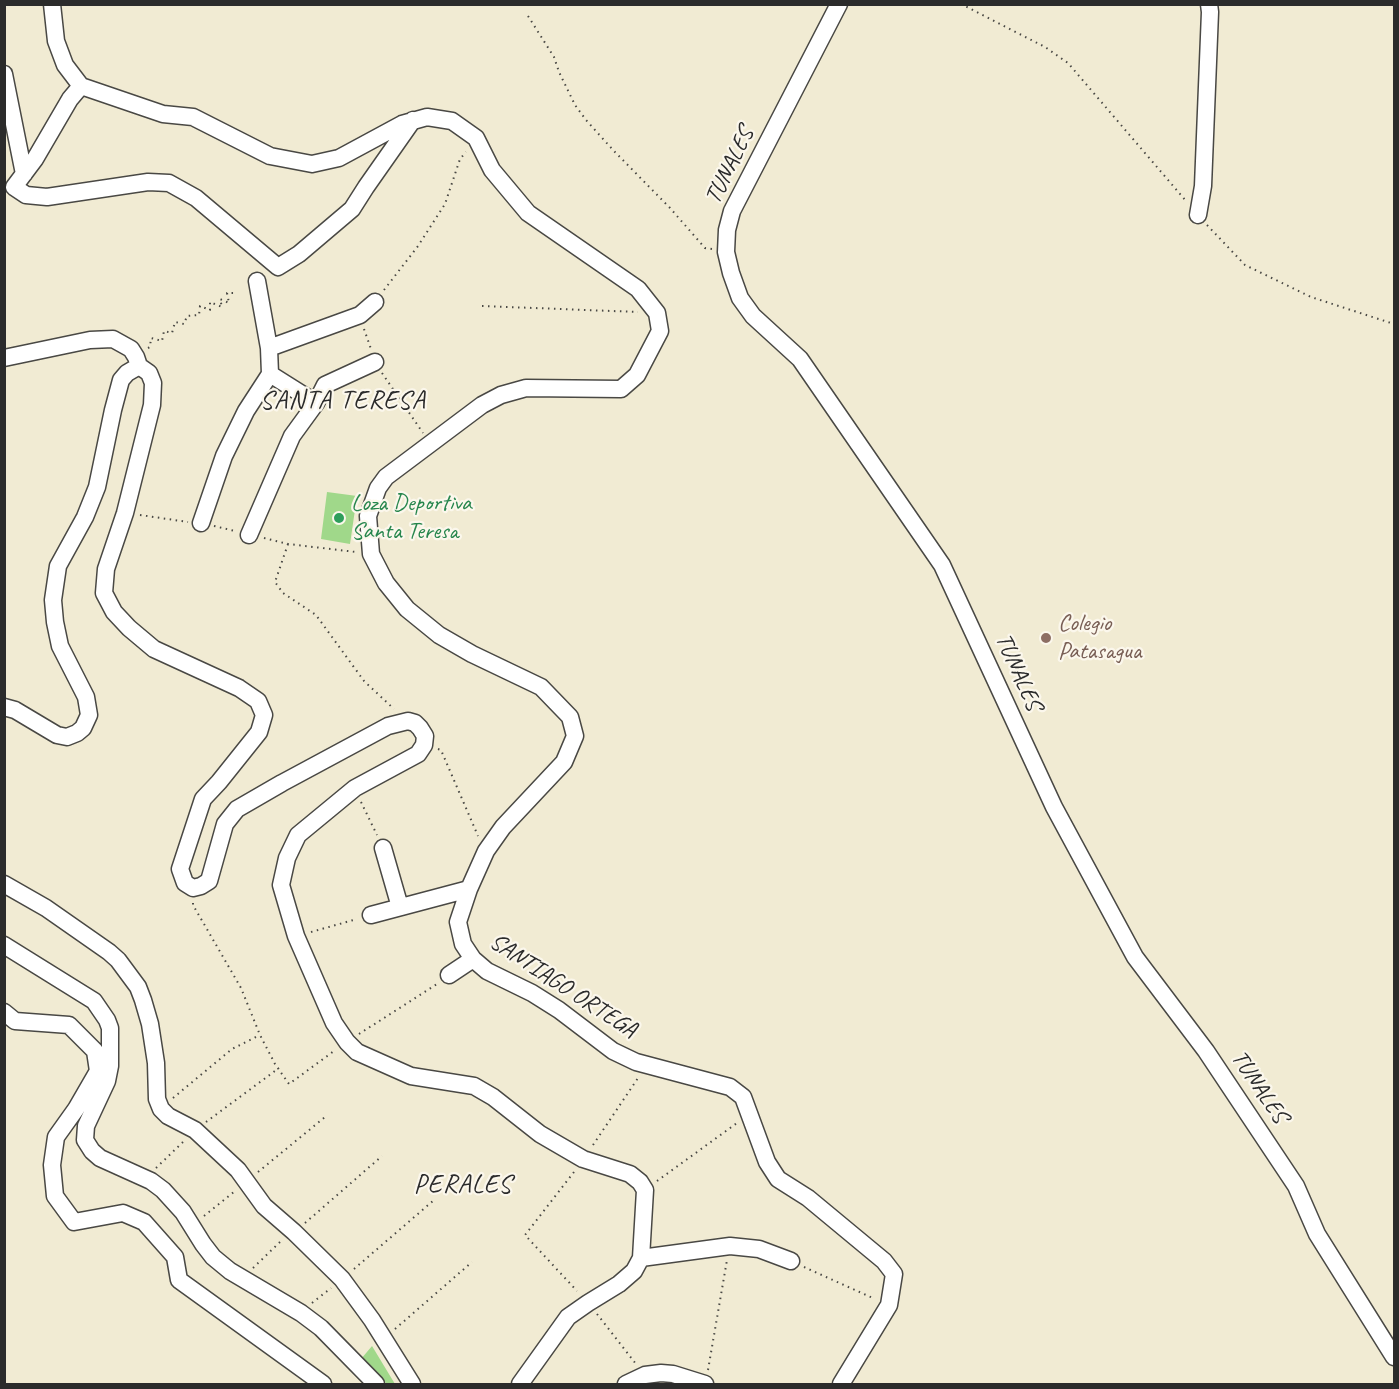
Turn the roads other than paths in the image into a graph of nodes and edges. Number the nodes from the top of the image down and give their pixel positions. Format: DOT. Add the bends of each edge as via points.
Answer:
graph roads {
  1 [pos="52,4"];
  2 [pos="839,4"];
  3 [pos="1209,4"];
  4 [pos="4,74"];
  5 [pos="81,86"];
  6 [pos="413,120"];
  7 [pos="24,174"];
  8 [pos="1198,215"];
  9 [pos="257,281"];
  10 [pos="375,302"];
  11 [pos="269,348"];
  12 [pos="4,358"];
  13 [pos="375,362"];
  14 [pos="139,366"];
  15 [pos="270,374"];
  16 [pos="316,403"];
  17 [pos="201,524"];
  18 [pos="249,535"];
  19 [pos="4,707"];
  20 [pos="383,848"];
  21 [pos="4,884"];
  22 [pos="469,889"];
  23 [pos="400,907"];
  24 [pos="371,915"];
  25 [pos="4,945"];
  26 [pos="472,959"];
  27 [pos="449,975"];
  28 [pos="4,1012"];
  29 [pos="641,1258"];
  30 [pos="791,1261"];
  31 [pos="1395,1357"];
  32 [pos="706,1379"];
  33 [pos="323,1384"];
  34 [pos="376,1384"];
  35 [pos="412,1384"];
  36 [pos="520,1384"];
  37 [pos="626,1384"];
  38 [pos="841,1384"];
  1 -- 5 [label="street" via="56,41 65,65"];
  2 -- 31 [label="street, TUNALES" via="732,211 726,252 740,298 753,316 800,359 942,565 1054,807 1135,957 1206,1051 1296,1186 1317,1234"];
  3 -- 8 [label="street" via="1203,186"];
  4 -- 7 [label="street"];
  5 -- 6 [label="street" via="164,114 193,117 270,156 312,164 339,158"];
  5 -- 7 [label="street"];
  6 -- 7 [label="street" via="352,209 278,267 196,198 169,183 26,195 14,187"];
  6 -- 22 [label="street, SANTIAGO ORTEGA" via="427,117 452,121 476,138 492,170 528,213 638,289 657,313 660,331 637,375 621,389 526,388 482,405 386,477 368,516 371,554 386,583 407,609 439,635 541,687 570,717 575,736 564,762 503,827 486,851"];
  9 -- 11 [label="street"];
  10 -- 11 [label="street" via="360,315"];
  11 -- 15 [label="street"];
  12 -- 14 [label="street" via="113,339 131,349"];
  13 -- 16 [label="street" via="325,386"];
  14 -- 19 [label="street" via="121,380 97,487 86,517 58,566 53,600 60,646 86,697 89,715 83,728 67,737"];
  14 -- 29 [label="street" via="149,373 153,383 152,405 125,513 106,569 104,593 114,612 154,649 239,688 258,701 264,715 259,732 203,799 180,869 185,883 193,888 209,881 225,824 237,809 388,726 415,723 425,736 418,754 355,788 298,835 287,858 281,885 296,936 334,1023 357,1052 411,1076 474,1086 540,1134 583,1159 630,1174 640,1182 645,1190"];
  15 -- 16 [label="street"];
  15 -- 17 [label="street" via="224,456"];
  16 -- 18 [label="street" via="292,436"];
  20 -- 23 [label="street"];
  21 -- 35 [label="street" via="46,908 118,960 144,1000 160,1109 195,1130 238,1170 264,1206 342,1279"];
  22 -- 23 [label="street"];
  22 -- 26 [label="street, SANTIAGO ORTEGA" via="459,922 463,944"];
  23 -- 24 [label="street"];
  25 -- 34 [label="street" via="94,1001 107,1020 107,1081 86,1126 85,1140 92,1151 162,1190 183,1212 213,1257 321,1328"];
  26 -- 27 [label="street"];
  26 -- 38 [label="street, SANTIAGO ORTEGA" via="487,971 532,993 636,1062 730,1087 743,1097 767,1162 778,1179 808,1198 884,1261 894,1274 889,1305"];
  28 -- 33 [label="street" via="15,1021 69,1024 95,1051 98,1071 56,1137 52,1165 55,1196 74,1222 123,1213 144,1222 176,1257 179,1280"];
  29 -- 30 [label="street" via="730,1246 759,1249"];
  29 -- 36 [label="street" via="627,1278 568,1317"];
  32 -- 37 [label="street" via="662,1373 645,1375"];
}
